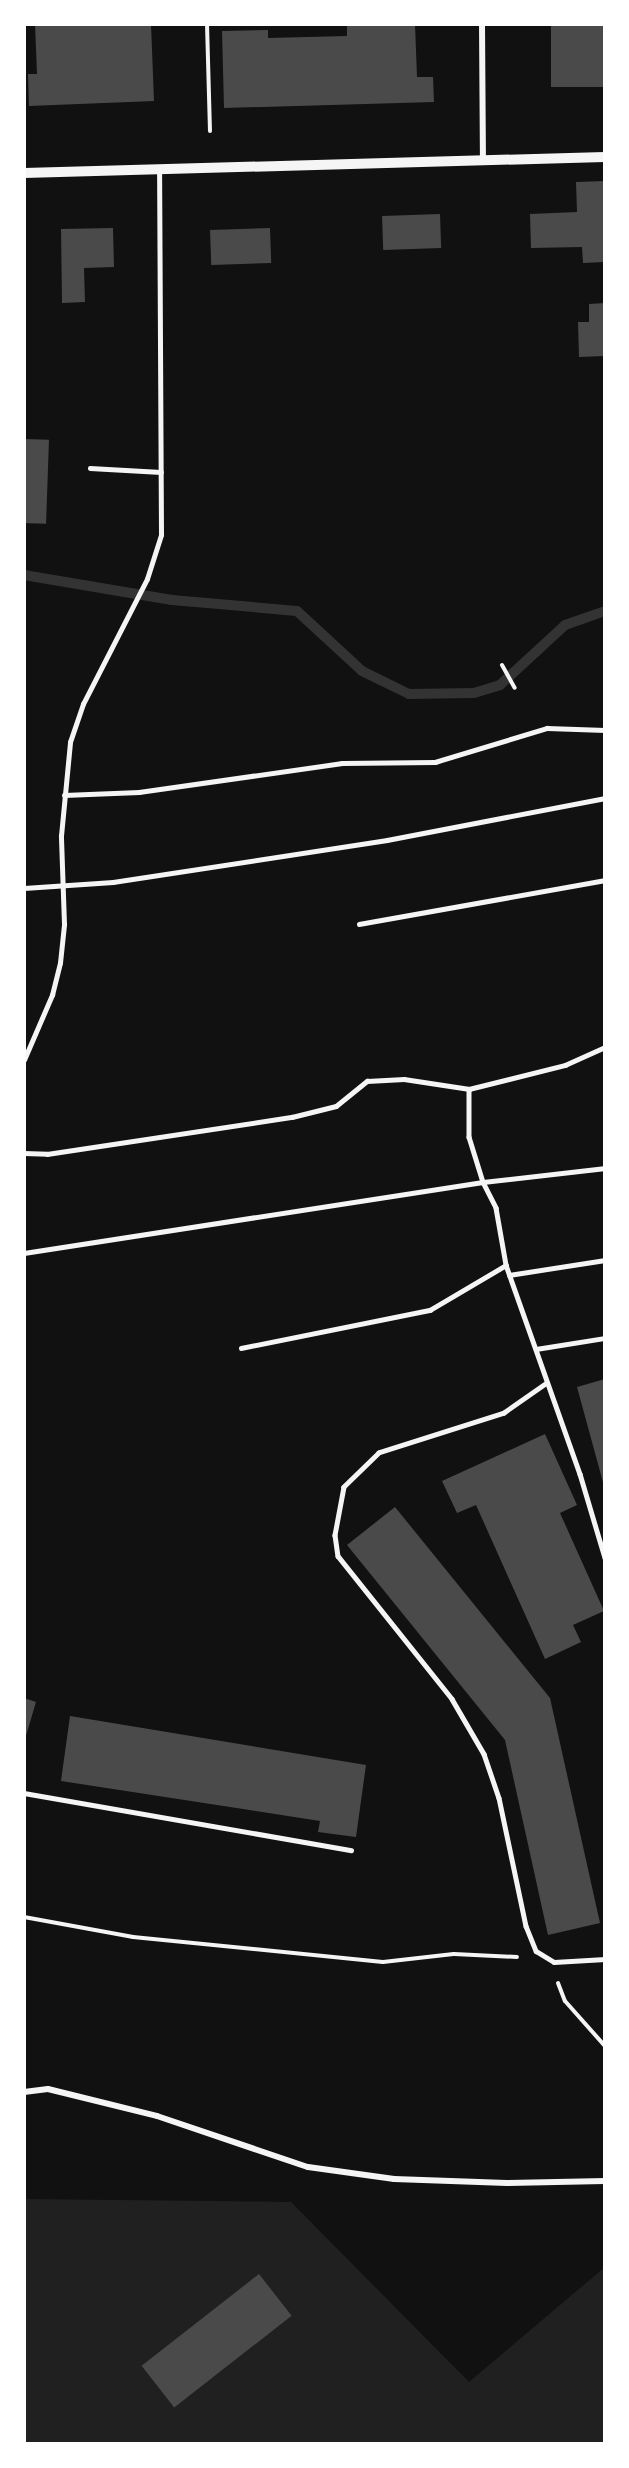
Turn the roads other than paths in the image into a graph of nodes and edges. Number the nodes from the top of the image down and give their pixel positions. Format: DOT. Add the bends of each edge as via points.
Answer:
graph roads {
  1 [pos="482,24"];
  2 [pos="605,156"];
  3 [pos="483,160"];
  4 [pos="159,169"];
  5 [pos="24,173"];
  6 [pos="90,468"];
  7 [pos="161,472"];
  8 [pos="605,730"];
  9 [pos="64,795"];
  10 [pos="605,798"];
  11 [pos="605,880"];
  12 [pos="24,888"];
  13 [pos="63,888"];
  14 [pos="359,924"];
  15 [pos="605,1047"];
  16 [pos="24,1060"];
  17 [pos="469,1089"];
  18 [pos="24,1153"];
  19 [pos="605,1168"];
  20 [pos="483,1182"];
  21 [pos="24,1253"];
  22 [pos="605,1260"];
  23 [pos="506,1264"];
  24 [pos="509,1275"];
  25 [pos="605,1338"];
  26 [pos="242,1348"];
  27 [pos="536,1349"];
  28 [pos="547,1383"];
  29 [pos="605,1558"];
  30 [pos="24,1793"];
  31 [pos="351,1850"];
  32 [pos="605,1959"];
  33 [pos="24,2092"];
  34 [pos="605,2181"];
  1 -- 3 [label="street"];
  2 -- 3 [label="street"];
  3 -- 4 [label="street"];
  4 -- 5 [label="street"];
  4 -- 7 [label="lane"];
  6 -- 7 [label="lane"];
  7 -- 9 [label="lane" via="161,535 147,579 83,704 70,742"];
  8 -- 9 [label="lane" via="547,728 435,762 342,763 139,792"];
  9 -- 13 [label="lane"];
  10 -- 13 [label="lane" via="387,840"];
  11 -- 14 [label="lane"];
  12 -- 13 [label="lane"];
  13 -- 16 [label="lane" via="60,963 52,995"];
  15 -- 17 [label="lane" via="565,1065"];
  17 -- 18 [label="lane" via="404,1079 368,1081 336,1106 292,1117 47,1154"];
  17 -- 20 [label="lane" via="469,1137"];
  19 -- 20 [label="lane"];
  20 -- 21 [label="lane"];
  20 -- 23 [label="lane" via="496,1208"];
  22 -- 24 [label="lane"];
  23 -- 24 [label="lane"];
  23 -- 26 [label="lane" via="430,1310"];
  24 -- 27 [label="lane"];
  25 -- 27 [label="lane"];
  27 -- 28 [label="lane"];
  28 -- 29 [label="lane"];
  28 -- 32 [label="lane" via="504,1413 379,1453 344,1487 335,1535 338,1556 452,1699 479,1744 499,1798 526,1926 536,1951 554,1962"];
  30 -- 31 [label="lane"];
  33 -- 34 [label="street" via="48,2089 158,2116 308,2167 394,2179"];
}
